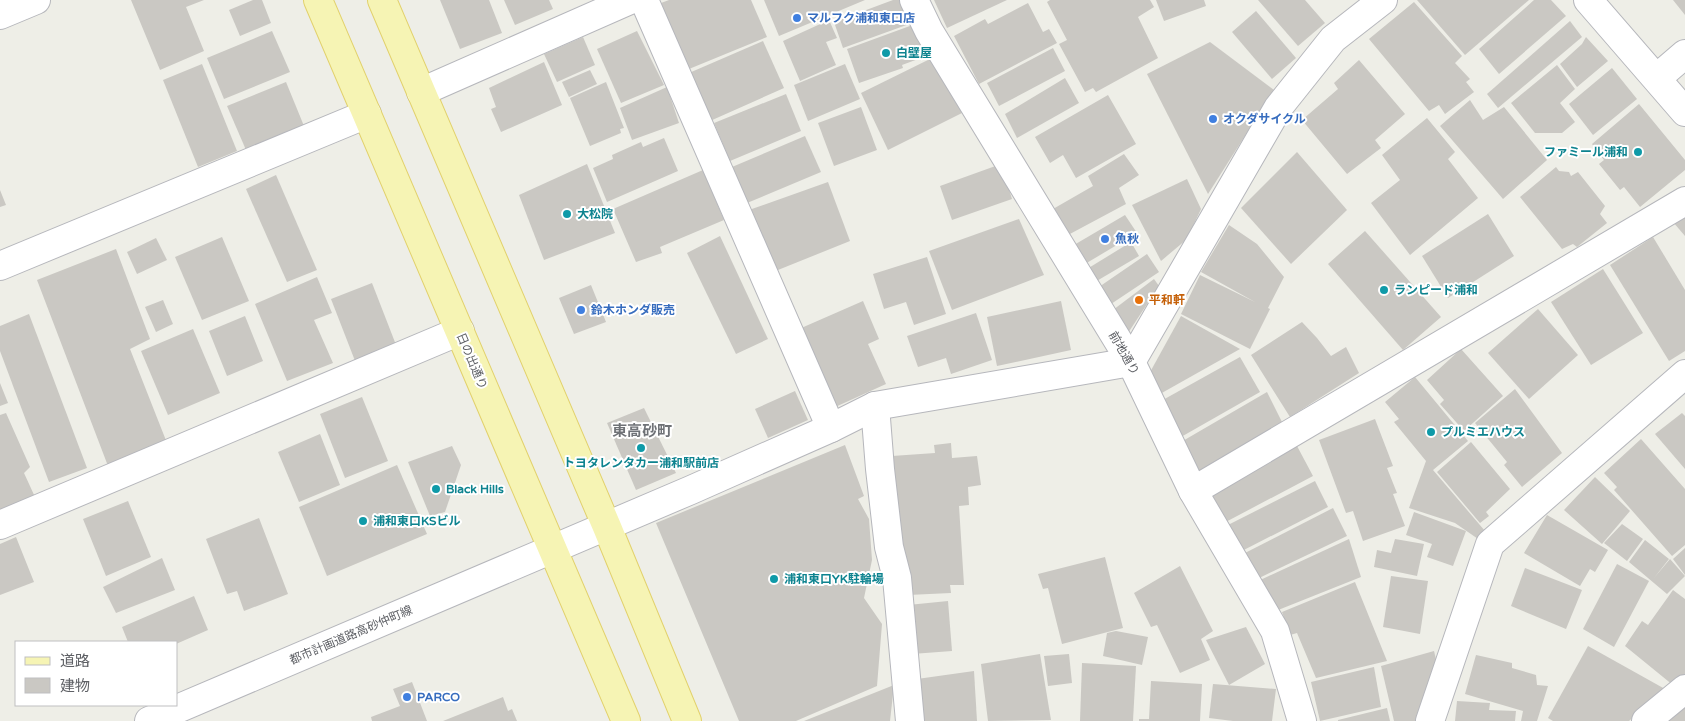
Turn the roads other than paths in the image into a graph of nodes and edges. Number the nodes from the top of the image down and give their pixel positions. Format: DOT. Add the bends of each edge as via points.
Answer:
graph roads {
  1 [pos="36,0"];
  2 [pos="318,0"];
  3 [pos="382,0"];
  4 [pos="630,0"];
  5 [pos="644,0"];
  6 [pos="914,0"];
  7 [pos="1383,0"];
  8 [pos="1588,0"];
  9 [pos="0,15"];
  10 [pos="1685,54"];
  11 [pos="1657,78"];
  12 [pos="421,92"];
  13 [pos="1685,112"];
  14 [pos="367,114"];
  15 [pos="1685,201"];
  16 [pos="0,266"];
  17 [pos="460,331"];
  18 [pos="1131,362"];
  19 [pos="1685,374"];
  20 [pos="875,406"];
  21 [pos="831,428"];
  22 [pos="1193,491"];
  23 [pos="0,525"];
  24 [pos="607,527"];
  25 [pos="552,548"];
  26 [pos="1685,688"];
  27 [pos="149,721"];
  28 [pos="626,721"];
  29 [pos="687,721"];
  30 [pos="910,721"];
  31 [pos="1302,721"];
  32 [pos="1430,721"];
  33 [pos="1646,721"];
  1 -- 9 [label="street"];
  2 -- 14 [label="main road, 日の出通り"];
  3 -- 12 [label="main road"];
  4 -- 12 [label="street"];
  5 -- 21 [label="street"];
  6 -- 18 [label="street, 前地通り" via="929,31"];
  7 -- 18 [label="street" via="1333,39 1278,108"];
  8 -- 11 [label="street"];
  10 -- 11 [label="street"];
  11 -- 13 [label="street"];
  12 -- 24 [label="main road"];
  14 -- 16 [label="street"];
  14 -- 17 [label="main road, 日の出通り"];
  15 -- 22 [label="street"];
  17 -- 23 [label="street"];
  17 -- 25 [label="main road, 日の出通り"];
  18 -- 20 [label="street, 都市計画道路高砂仲町線"];
  18 -- 22 [label="street, 前地通り"];
  19 -- 32 [label="street" via="1490,544"];
  20 -- 21 [label="street, 都市計画道路高砂仲町線"];
  20 -- 30 [label="street" via="889,547 897,578"];
  21 -- 24 [label="street, 都市計画道路高砂仲町線"];
  22 -- 31 [label="street, 前地通り" via="1275,630"];
  24 -- 25 [label="street, 都市計画道路高砂仲町線"];
  24 -- 29 [label="main road"];
  25 -- 27 [label="street, 都市計画道路高砂仲町線"];
  25 -- 28 [label="main road, 日の出通り"];
  26 -- 33 [label="street"];
}
